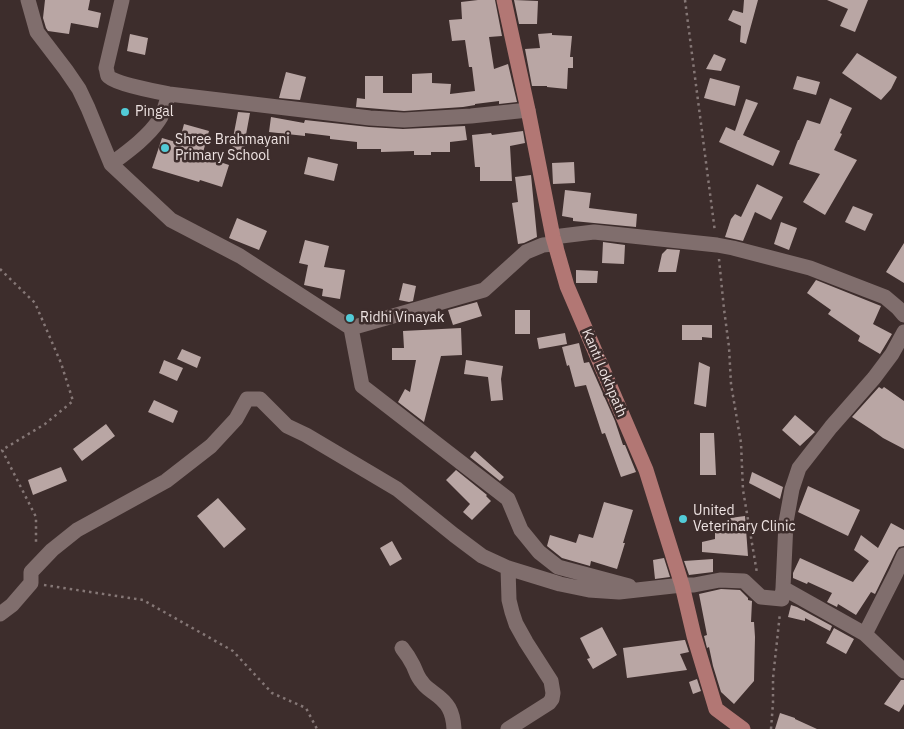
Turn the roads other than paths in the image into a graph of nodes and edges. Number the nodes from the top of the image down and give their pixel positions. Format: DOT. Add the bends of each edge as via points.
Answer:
graph roads {
  1 [pos="28,0"];
  2 [pos="122,0"];
  3 [pos="504,0"];
  4 [pos="168,94"];
  5 [pos="528,110"];
  6 [pos="112,164"];
  7 [pos="555,242"];
  8 [pos="904,315"];
  9 [pos="351,328"];
  10 [pos="904,332"];
  11 [pos="904,555"];
  12 [pos="508,568"];
  13 [pos="682,585"];
  14 [pos="641,590"];
  15 [pos="782,593"];
  16 [pos="0,614"];
  17 [pos="865,634"];
  18 [pos="402,648"];
  19 [pos="904,671"];
  20 [pos="454,729"];
  21 [pos="508,729"];
  22 [pos="743,729"];
  1 -- 6 [label="street" via="36,32 79,90"];
  2 -- 4 [label="street" via="106,68 108,76"];
  3 -- 5 [label="main road, Kanti Lokhpath"];
  4 -- 5 [label="street" via="404,120"];
  4 -- 6 [label="street" via="156,124"];
  5 -- 7 [label="main road, Kanti Lokhpath"];
  6 -- 9 [label="street" via="171,220 240,256"];
  7 -- 8 [label="street" via="594,232 733,248 810,268 885,297"];
  7 -- 9 [label="street" via="526,252 484,290"];
  7 -- 13 [label="main road, Kanti Lokhpath" via="567,286 646,470"];
  9 -- 14 [label="street" via="362,386 508,499 521,530 539,552 558,567"];
  10 -- 15 [label="street" via="874,378 799,468 786,522"];
  11 -- 17 [label="street"];
  12 -- 14 [label="street" via="589,590"];
  12 -- 16 [label="street" via="482,556 397,489 287,426 260,399 247,399 236,419 211,446 166,481 77,530 52,550 31,572 31,583 12,606"];
  12 -- 21 [label="street" via="509,600 514,618 551,681 553,694 549,703"];
  13 -- 14 [label="street"];
  13 -- 15 [label="street" via="720,580 744,582 761,597"];
  13 -- 22 [label="main road, Kanti Lokhpath" via="716,709"];
  15 -- 17 [label="street"];
  17 -- 19 [label="street"];
  18 -- 20 [label="street" via="424,685 449,707"];
}
